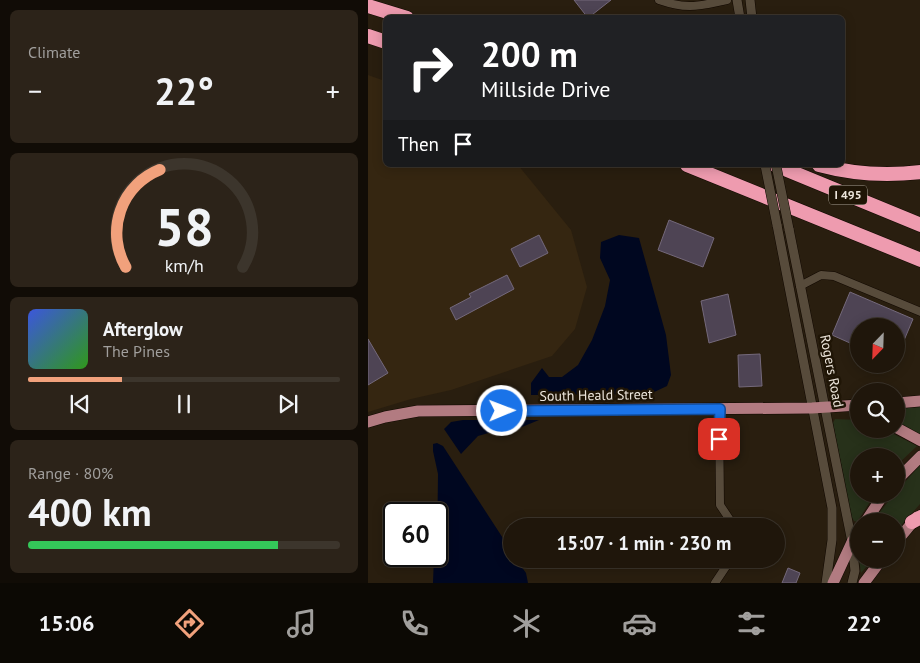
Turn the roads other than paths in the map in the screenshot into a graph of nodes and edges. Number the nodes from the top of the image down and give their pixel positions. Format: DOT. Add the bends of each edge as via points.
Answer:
graph roads {
  1 [pos="658,0"];
  2 [pos="727,0"];
  3 [pos="737,0"];
  4 [pos="750,0"];
  5 [pos="368,6"];
  6 [pos="397,15"];
  7 [pos="740,15"];
  8 [pos="752,15"];
  9 [pos="368,36"];
  10 [pos="383,41"];
  11 [pos="692,167"];
  12 [pos="764,167"];
  13 [pos="775,167"];
  14 [pos="780,167"];
  15 [pos="828,167"];
  16 [pos="920,172"];
  17 [pos="825,222"];
  18 [pos="920,225"];
  19 [pos="920,260"];
  20 [pos="920,269"];
  21 [pos="800,286"];
  22 [pos="920,312"];
  23 [pos="920,401"];
  24 [pos="905,402"];
  25 [pos="850,405"];
  26 [pos="825,406"];
  27 [pos="812,408"];
  28 [pos="720,409"];
  29 [pos="850,411"];
  30 [pos="368,422"];
  31 [pos="905,433"];
  32 [pos="920,441"];
  33 [pos="920,456"];
  34 [pos="905,472"];
  35 [pos="729,518"];
  36 [pos="918,518"];
  37 [pos="850,532"];
  38 [pos="905,532"];
  39 [pos="850,546"];
  40 [pos="725,568"];
  41 [pos="855,568"];
  42 [pos="875,568"];
  43 [pos="715,583"];
  44 [pos="826,583"];
  45 [pos="833,583"];
  46 [pos="852,583"];
  47 [pos="864,583"];
  1 -- 2 [label="street" via="694,7"];
  3 -- 7 [label="street"];
  4 -- 8 [label="street"];
  5 -- 6 [label="highway"];
  9 -- 10 [label="highway"];
  11 -- 17 [label="highway, I 495"];
  12 -- 27 [label="street, Rogers Road, bridge"];
  13 -- 21 [label="street, Rogers Road, bridge"];
  14 -- 18 [label="highway, I 495"];
  15 -- 16 [label="highway" via="868,174"];
  17 -- 19 [label="highway, I 495"];
  17 -- 20 [label="highway"];
  21 -- 22 [label="street" via="821,276 834,276"];
  21 -- 26 [label="street, Rogers Road"];
  23 -- 24 [label="main road"];
  25 -- 26 [label="main road, South Heald Street"];
  26 -- 27 [label="main road, South Heald Street"];
  26 -- 29 [label="main road, South Heald Street"];
  26 -- 37 [label="street, Rogers Road"];
  27 -- 28 [label="main road, South Heald Street"];
  27 -- 44 [label="street, Rogers Road" via="832,508 832,540"];
  28 -- 30 [label="main road, South Heald Street" via="418,412"];
  28 -- 35 [label="street" via="720,505"];
  31 -- 32 [label="main road"];
  33 -- 34 [label="main road"];
  36 -- 38 [label="main road"];
  39 -- 45 [label="main road"];
  40 -- 43 [label="street"];
  41 -- 46 [label="street, Rogers Road"];
  42 -- 47 [label="main road"];
}
